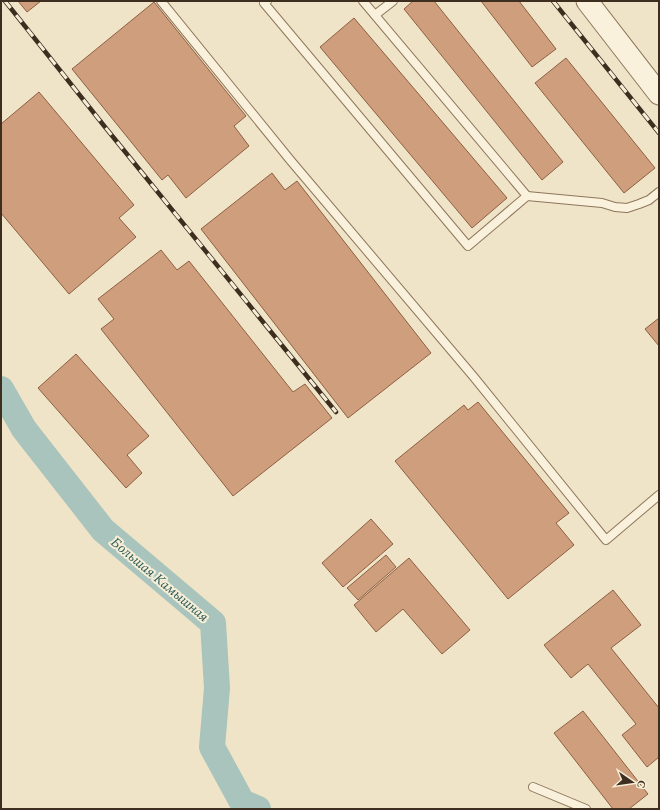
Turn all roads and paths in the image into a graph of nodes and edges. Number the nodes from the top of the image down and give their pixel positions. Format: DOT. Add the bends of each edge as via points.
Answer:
graph roads {
  1 [pos="161,1"];
  2 [pos="267,1"];
  3 [pos="363,1"];
  4 [pos="393,1"];
  5 [pos="587,1"];
  6 [pos="374,15"];
  7 [pos="659,94"];
  8 [pos="659,192"];
  9 [pos="527,196"];
  10 [pos="659,495"];
  11 [pos="533,787"];
  12 [pos="586,809"];
  1 -- 10 [label="lane" via="606,540"];
  2 -- 9 [label="lane" via="264,3 468,246"];
  3 -- 6 [label="lane"];
  4 -- 6 [label="lane"];
  5 -- 7 [label="street"];
  6 -- 9 [label="lane"];
  8 -- 9 [label="lane" via="649,200 627,208"];
  11 -- 12 [label="lane"];
}
